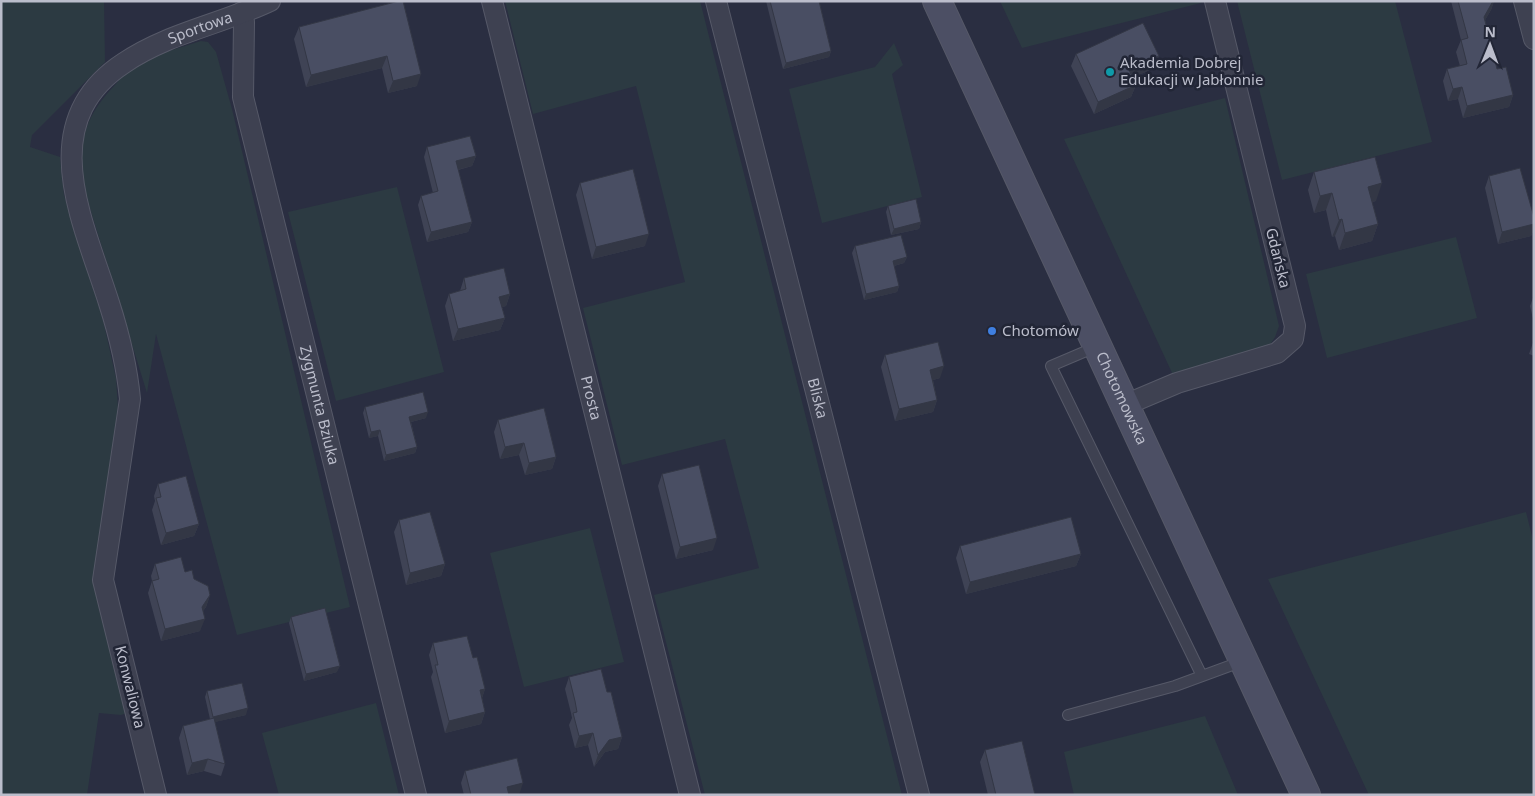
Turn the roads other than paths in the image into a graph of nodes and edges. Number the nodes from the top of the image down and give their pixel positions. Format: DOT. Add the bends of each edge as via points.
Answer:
graph roads {
  1 [pos="270,1"];
  2 [pos="492,1"];
  3 [pos="716,1"];
  4 [pos="937,1"];
  5 [pos="1215,1"];
  6 [pos="1524,1"];
  7 [pos="241,14"];
  8 [pos="1534,39"];
  9 [pos="1098,346"];
  10 [pos="1125,404"];
  11 [pos="104,580"];
  12 [pos="1244,661"];
  13 [pos="1202,676"];
  14 [pos="1068,715"];
  15 [pos="156,795"];
  16 [pos="416,795"];
  17 [pos="690,795"];
  18 [pos="919,795"];
  19 [pos="1306,795"];
  1 -- 7 [label="street, Sportowa"];
  2 -- 17 [label="street, Prosta"];
  3 -- 18 [label="street, Bliska"];
  4 -- 9 [label="street, Chotomowska"];
  5 -- 10 [label="street, Gdańska" via="1295,326 1293,339 1277,353 1177,383"];
  6 -- 8 [label="street"];
  7 -- 11 [label="street, Sportowa" via="160,43 124,62 98,86 77,120 70,153 80,220 109,304 128,375 130,399"];
  7 -- 16 [label="street, Zygmunta Bziuka" via="244,22 243,97"];
  9 -- 10 [label="street, Chotomowska"];
  9 -- 13 [label="lane" via="1050,366"];
  10 -- 12 [label="street, Chotomowska"];
  11 -- 15 [label="street, Konwaliowa"];
  12 -- 13 [label="lane"];
  12 -- 19 [label="street, Chotomowska"];
  13 -- 14 [label="lane"];
}
